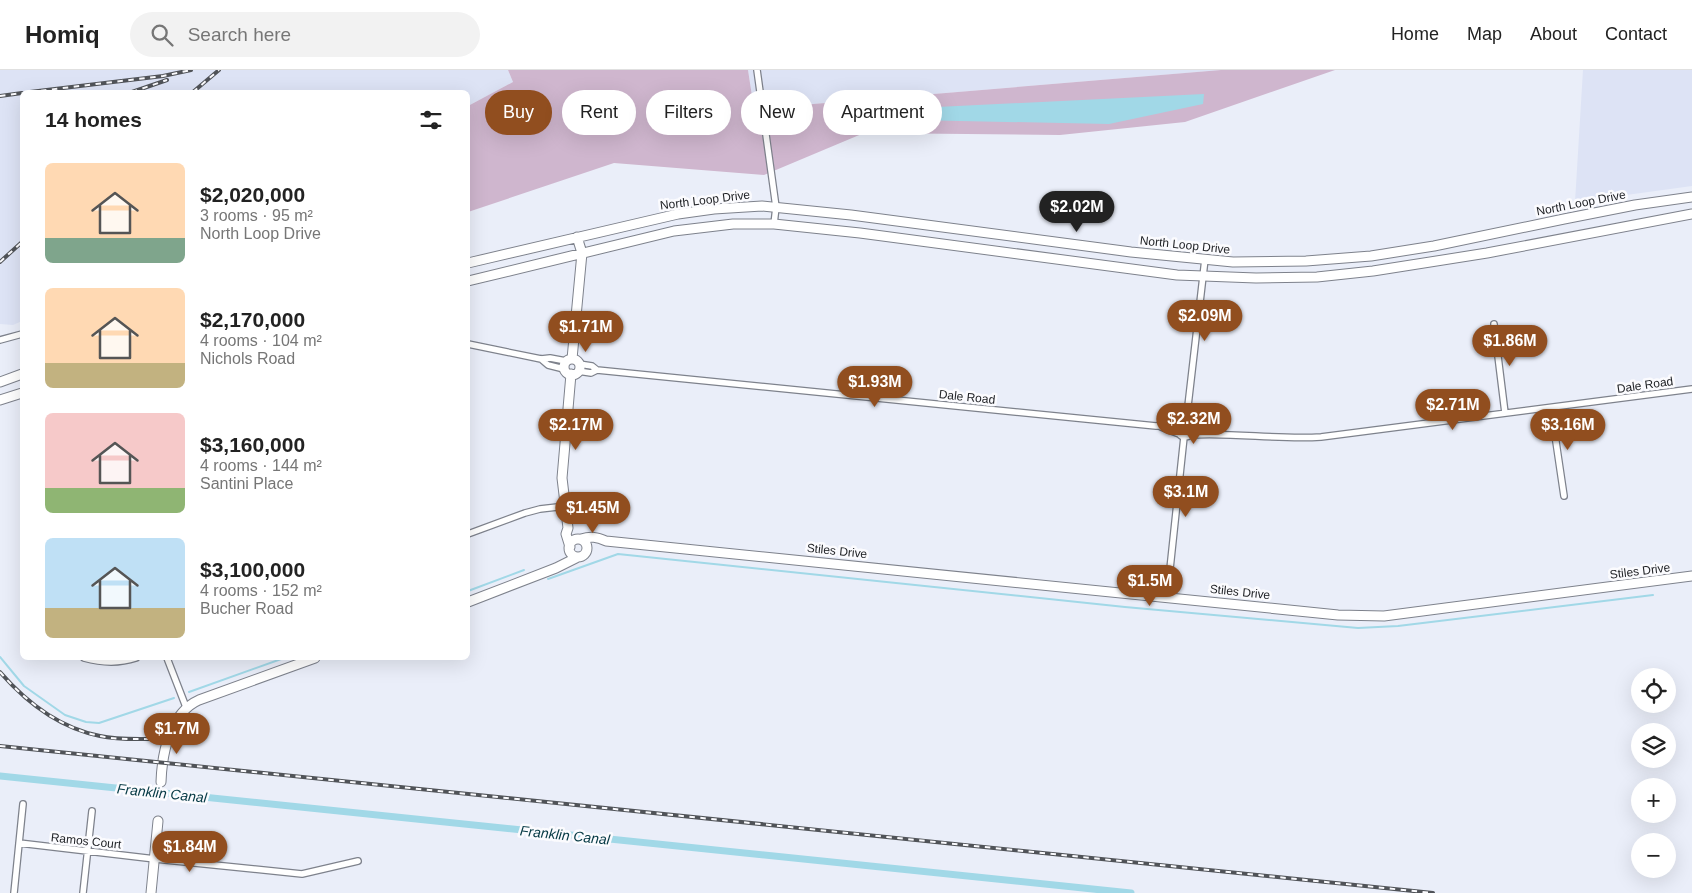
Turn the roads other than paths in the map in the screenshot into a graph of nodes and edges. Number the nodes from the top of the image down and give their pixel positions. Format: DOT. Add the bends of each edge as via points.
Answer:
graph roads {
  1 [pos="757,70"];
  2 [pos="1692,197"];
  3 [pos="776,207"];
  4 [pos="1692,214"];
  5 [pos="774,224"];
  6 [pos="990,234"];
  7 [pos="577,237"];
  8 [pos="1414,249"];
  9 [pos="988,250"];
  10 [pos="582,253"];
  11 [pos="1204,259"];
  12 [pos="470,263"];
  13 [pos="1416,264"];
  14 [pos="1203,276"];
  15 [pos="470,281"];
  16 [pos="1494,324"];
  17 [pos="20,335"];
  18 [pos="0,340"];
  19 [pos="470,344"];
  20 [pos="572,366"];
  21 [pos="20,375"];
  22 [pos="0,382"];
  23 [pos="1692,389"];
  24 [pos="20,394"];
  25 [pos="0,400"];
  26 [pos="1551,408"];
  27 [pos="1505,414"];
  28 [pos="1185,425"];
  29 [pos="1156,426"];
  30 [pos="1213,434"];
  31 [pos="1184,435"];
  32 [pos="1564,496"];
  33 [pos="566,506"];
  34 [pos="568,528"];
  35 [pos="470,533"];
  36 [pos="579,539"];
  37 [pos="606,541"];
  38 [pos="569,547"];
  39 [pos="582,555"];
  40 [pos="563,564"];
  41 [pos="1692,576"];
  42 [pos="1167,597"];
  43 [pos="470,601"];
  44 [pos="91,660"];
  45 [pos="126,660"];
  46 [pos="168,660"];
  47 [pos="308,660"];
  48 [pos="186,707"];
  49 [pos="161,782"];
  50 [pos="23,804"];
  51 [pos="92,811"];
  52 [pos="158,821"];
  53 [pos="19,843"];
  54 [pos="88,851"];
  55 [pos="154,859"];
  56 [pos="358,861"];
  57 [pos="14,893"];
  58 [pos="83,893"];
  59 [pos="151,893"];
  1 -- 3 [label="street"];
  2 -- 8 [label="main road, North Loop Drive" via="1617,208"];
  3 -- 5 [label="street"];
  3 -- 6 [label="main road, North Loop Drive"];
  3 -- 7 [label="main road, North Loop Drive" via="738,207 678,214"];
  4 -- 13 [label="main road"];
  5 -- 9 [label="main road"];
  5 -- 10 [label="main road" via="693,228"];
  6 -- 9 [label="main road"];
  6 -- 11 [label="main road, North Loop Drive"];
  7 -- 10 [label="main road"];
  7 -- 12 [label="main road, North Loop Drive"];
  8 -- 11 [label="main road, North Loop Drive" via="1306,261"];
  8 -- 13 [label="main road"];
  9 -- 14 [label="main road"];
  10 -- 15 [label="main road"];
  10 -- 20 [label="main road"];
  11 -- 14 [label="street"];
  13 -- 14 [label="main road" via="1317,277"];
  14 -- 28 [label="street"];
  16 -- 27 [label="street"];
  17 -- 18 [label="street"];
  19 -- 20 [label="street, Dale Road" via="541,360 550,358"];
  20 -- 29 [label="street, Dale Road" via="591,373 597,370"];
  20 -- 33 [label="main road" via="562,478"];
  21 -- 22 [label="main road"];
  23 -- 26 [label="street, Dale Road"];
  24 -- 25 [label="main road"];
  26 -- 27 [label="street, Dale Road"];
  26 -- 32 [label="street"];
  27 -- 30 [label="street, Dale Road" via="1300,439"];
  28 -- 29 [label="street, Dale Road"];
  28 -- 30 [label="street, Dale Road"];
  28 -- 31 [label="street" via="1178,430"];
  28 -- 31 [label="street" via="1192,431"];
  29 -- 31 [label="street, Dale Road"];
  30 -- 31 [label="street, Dale Road"];
  31 -- 42 [label="street"];
  33 -- 34 [label="main road"];
  33 -- 35 [label="street" via="525,513"];
  34 -- 36 [label="main road"];
  34 -- 38 [label="main road"];
  36 -- 37 [label="main road, Stiles Drive" via="592,537"];
  36 -- 38 [label="main road"];
  36 -- 39 [label="main road" via="586,544"];
  37 -- 39 [label="main road"];
  37 -- 42 [label="main road, Stiles Drive"];
  38 -- 39 [label="main road" via="572,554"];
  38 -- 40 [label="main road"];
  39 -- 40 [label="main road"];
  40 -- 43 [label="main road"];
  41 -- 42 [label="main road, Stiles Drive" via="1384,616 1338,615"];
  44 -- 45 [label="street"];
  46 -- 48 [label="street"];
  47 -- 48 [label="main road"];
  48 -- 49 [label="main road" via="173,726"];
  50 -- 53 [label="street"];
  51 -- 54 [label="street"];
  52 -- 55 [label="main road"];
  53 -- 54 [label="street, Ramos Court"];
  53 -- 57 [label="street"];
  54 -- 55 [label="street, Ramos Court"];
  54 -- 58 [label="street"];
  55 -- 56 [label="street, Ramos Court" via="302,874"];
  55 -- 59 [label="main road"];
}
